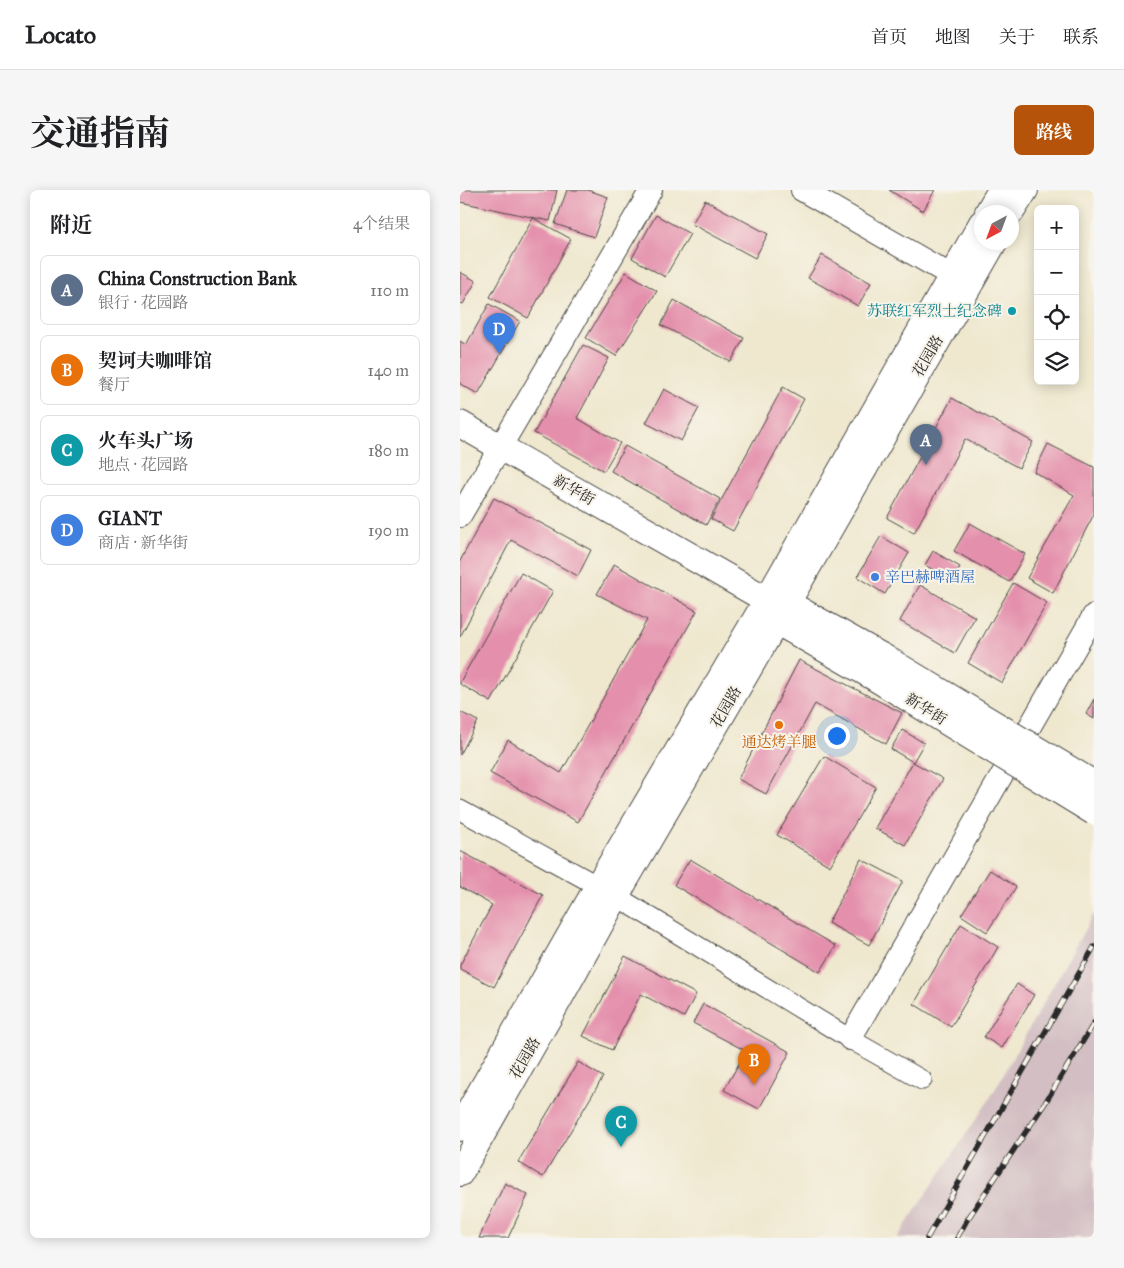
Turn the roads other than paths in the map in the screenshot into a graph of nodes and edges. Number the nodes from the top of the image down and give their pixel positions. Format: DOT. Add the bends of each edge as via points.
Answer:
graph roads {
  1 [pos="651,190"];
  2 [pos="802,190"];
  3 [pos="1001,190"];
  4 [pos="1025,190"];
  5 [pos="992,205"];
  6 [pos="1016,205"];
  7 [pos="974,244"];
  8 [pos="987,250"];
  9 [pos="960,280"];
  10 [pos="460,424"];
  11 [pos="500,447"];
  12 [pos="460,516"];
  13 [pos="777,608"];
  14 [pos="1094,615"];
  15 [pos="877,667"];
  16 [pos="1094,784"];
  17 [pos="460,810"];
  18 [pos="1094,812"];
  19 [pos="607,891"];
  20 [pos="850,1039"];
  21 [pos="922,1080"];
  22 [pos="460,1128"];
  23 [pos="460,1173"];
  1 -- 11 [label="street"];
  2 -- 9 [label="street"];
  3 -- 5 [label="main road"];
  4 -- 6 [label="main road"];
  7 -- 9 [label="main road, 花园路"];
  8 -- 9 [label="main road, 花园路"];
  9 -- 13 [label="main road, 花园路"];
  10 -- 11 [label="main road, 新华街"];
  11 -- 12 [label="street"];
  11 -- 13 [label="main road, 新华街"];
  13 -- 15 [label="main road, 新华街"];
  13 -- 19 [label="main road, 花园路"];
  14 -- 20 [label="street"];
  15 -- 16 [label="main road, 新华街, bridge"];
  15 -- 18 [label="main road, 新华街, bridge"];
  17 -- 19 [label="street"];
  19 -- 20 [label="street"];
  19 -- 22 [label="main road, 花园路"];
  19 -- 23 [label="main road, 花园路" via="559,999"];
  20 -- 21 [label="street"];
}
